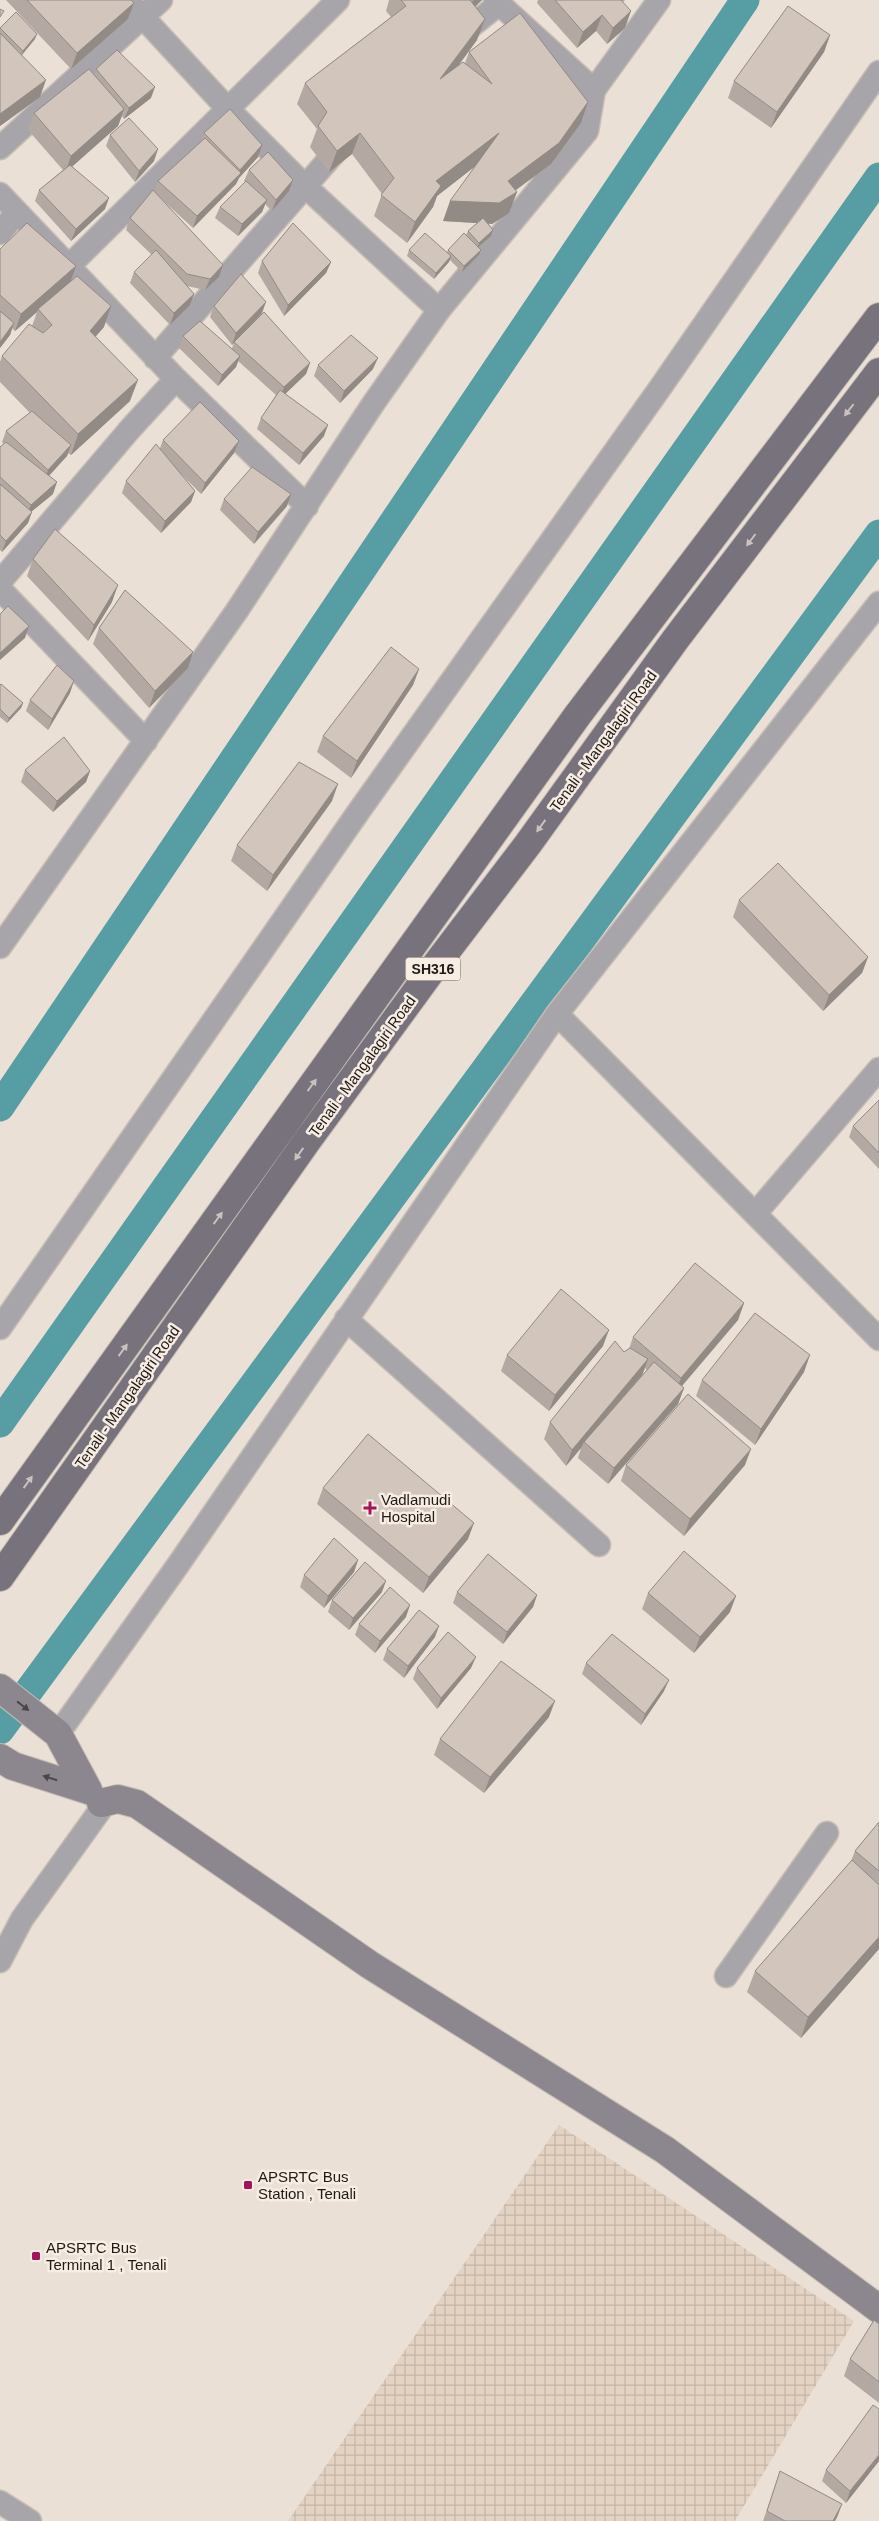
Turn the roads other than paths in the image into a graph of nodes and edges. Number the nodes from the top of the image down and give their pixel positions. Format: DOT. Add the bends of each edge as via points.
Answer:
graph roads {
  1 [pos="127,0"];
  2 [pos="161,0"];
  3 [pos="338,0"];
  4 [pos="659,0"];
  5 [pos="497,2"];
  6 [pos="145,17"];
  7 [pos="445,48"];
  8 [pos="879,72"];
  9 [pos="594,90"];
  10 [pos="227,108"];
  11 [pos="357,128"];
  12 [pos="0,148"];
  13 [pos="305,186"];
  14 [pos="0,194"];
  15 [pos="17,212"];
  16 [pos="0,233"];
  17 [pos="68,267"];
  18 [pos="439,310"];
  19 [pos="879,317"];
  20 [pos="156,358"];
  21 [pos="879,372"];
  22 [pos="176,379"];
  23 [pos="307,506"];
  24 [pos="0,582"];
  25 [pos="0,589"];
  26 [pos="875,618"];
  27 [pos="146,741"];
  28 [pos="0,947"];
  29 [pos="557,1014"];
  30 [pos="879,1070"];
  31 [pos="755,1214"];
  32 [pos="346,1319"];
  33 [pos="0,1328"];
  34 [pos="879,1339"];
  35 [pos="0,1521"];
  36 [pos="599,1545"];
  37 [pos="0,1577"];
  38 [pos="0,1688"];
  39 [pos="52,1729"];
  40 [pos="6,1762"];
  41 [pos="94,1796"];
  42 [pos="827,1833"];
  43 [pos="0,1961"];
  44 [pos="726,1976"];
  45 [pos="879,2309"];
  46 [pos="0,2502"];
  47 [pos="30,2521"];
  1 -- 6 [label="street"];
  2 -- 6 [label="street"];
  3 -- 10 [label="street"];
  4 -- 9 [label="street"];
  5 -- 7 [label="street"];
  5 -- 9 [label="street"];
  6 -- 10 [label="street"];
  6 -- 12 [label="street"];
  8 -- 33 [label="street"];
  9 -- 18 [label="street" via="587,131"];
  10 -- 13 [label="street"];
  10 -- 17 [label="street"];
  11 -- 13 [label="street"];
  13 -- 18 [label="street"];
  13 -- 20 [label="street"];
  14 -- 15 [label="street"];
  15 -- 16 [label="street"];
  15 -- 17 [label="street"];
  17 -- 20 [label="street"];
  18 -- 23 [label="street"];
  35 -- 19 [label="main road, Tenali - Mangalagiri Road / SH316, one-way" via="577,716"];
  20 -- 22 [label="street"];
  21 -- 37 [label="main road, Tenali - Mangalagiri Road / SH316, one-way" via="687,624 528,844 432,970"];
  22 -- 23 [label="street"];
  22 -- 24 [label="street"];
  23 -- 27 [label="street"];
  25 -- 27 [label="street"];
  26 -- 29 [label="street"];
  27 -- 28 [label="street"];
  29 -- 31 [label="street"];
  29 -- 32 [label="street"];
  30 -- 31 [label="street"];
  31 -- 34 [label="street"];
  32 -- 36 [label="street"];
  32 -- 39 [label="street" via="178,1565"];
  38 -- 39 [label="street, one-way"];
  39 -- 41 [label="street"];
  41 -- 40 [label="street, one-way"];
  41 -- 43 [label="street" via="101,1809 95,1820 22,1919"];
  41 -- 45 [label="street" via="137,1804 370,1964 665,2150"];
  42 -- 44 [label="street"];
  46 -- 47 [label="street"];
}
